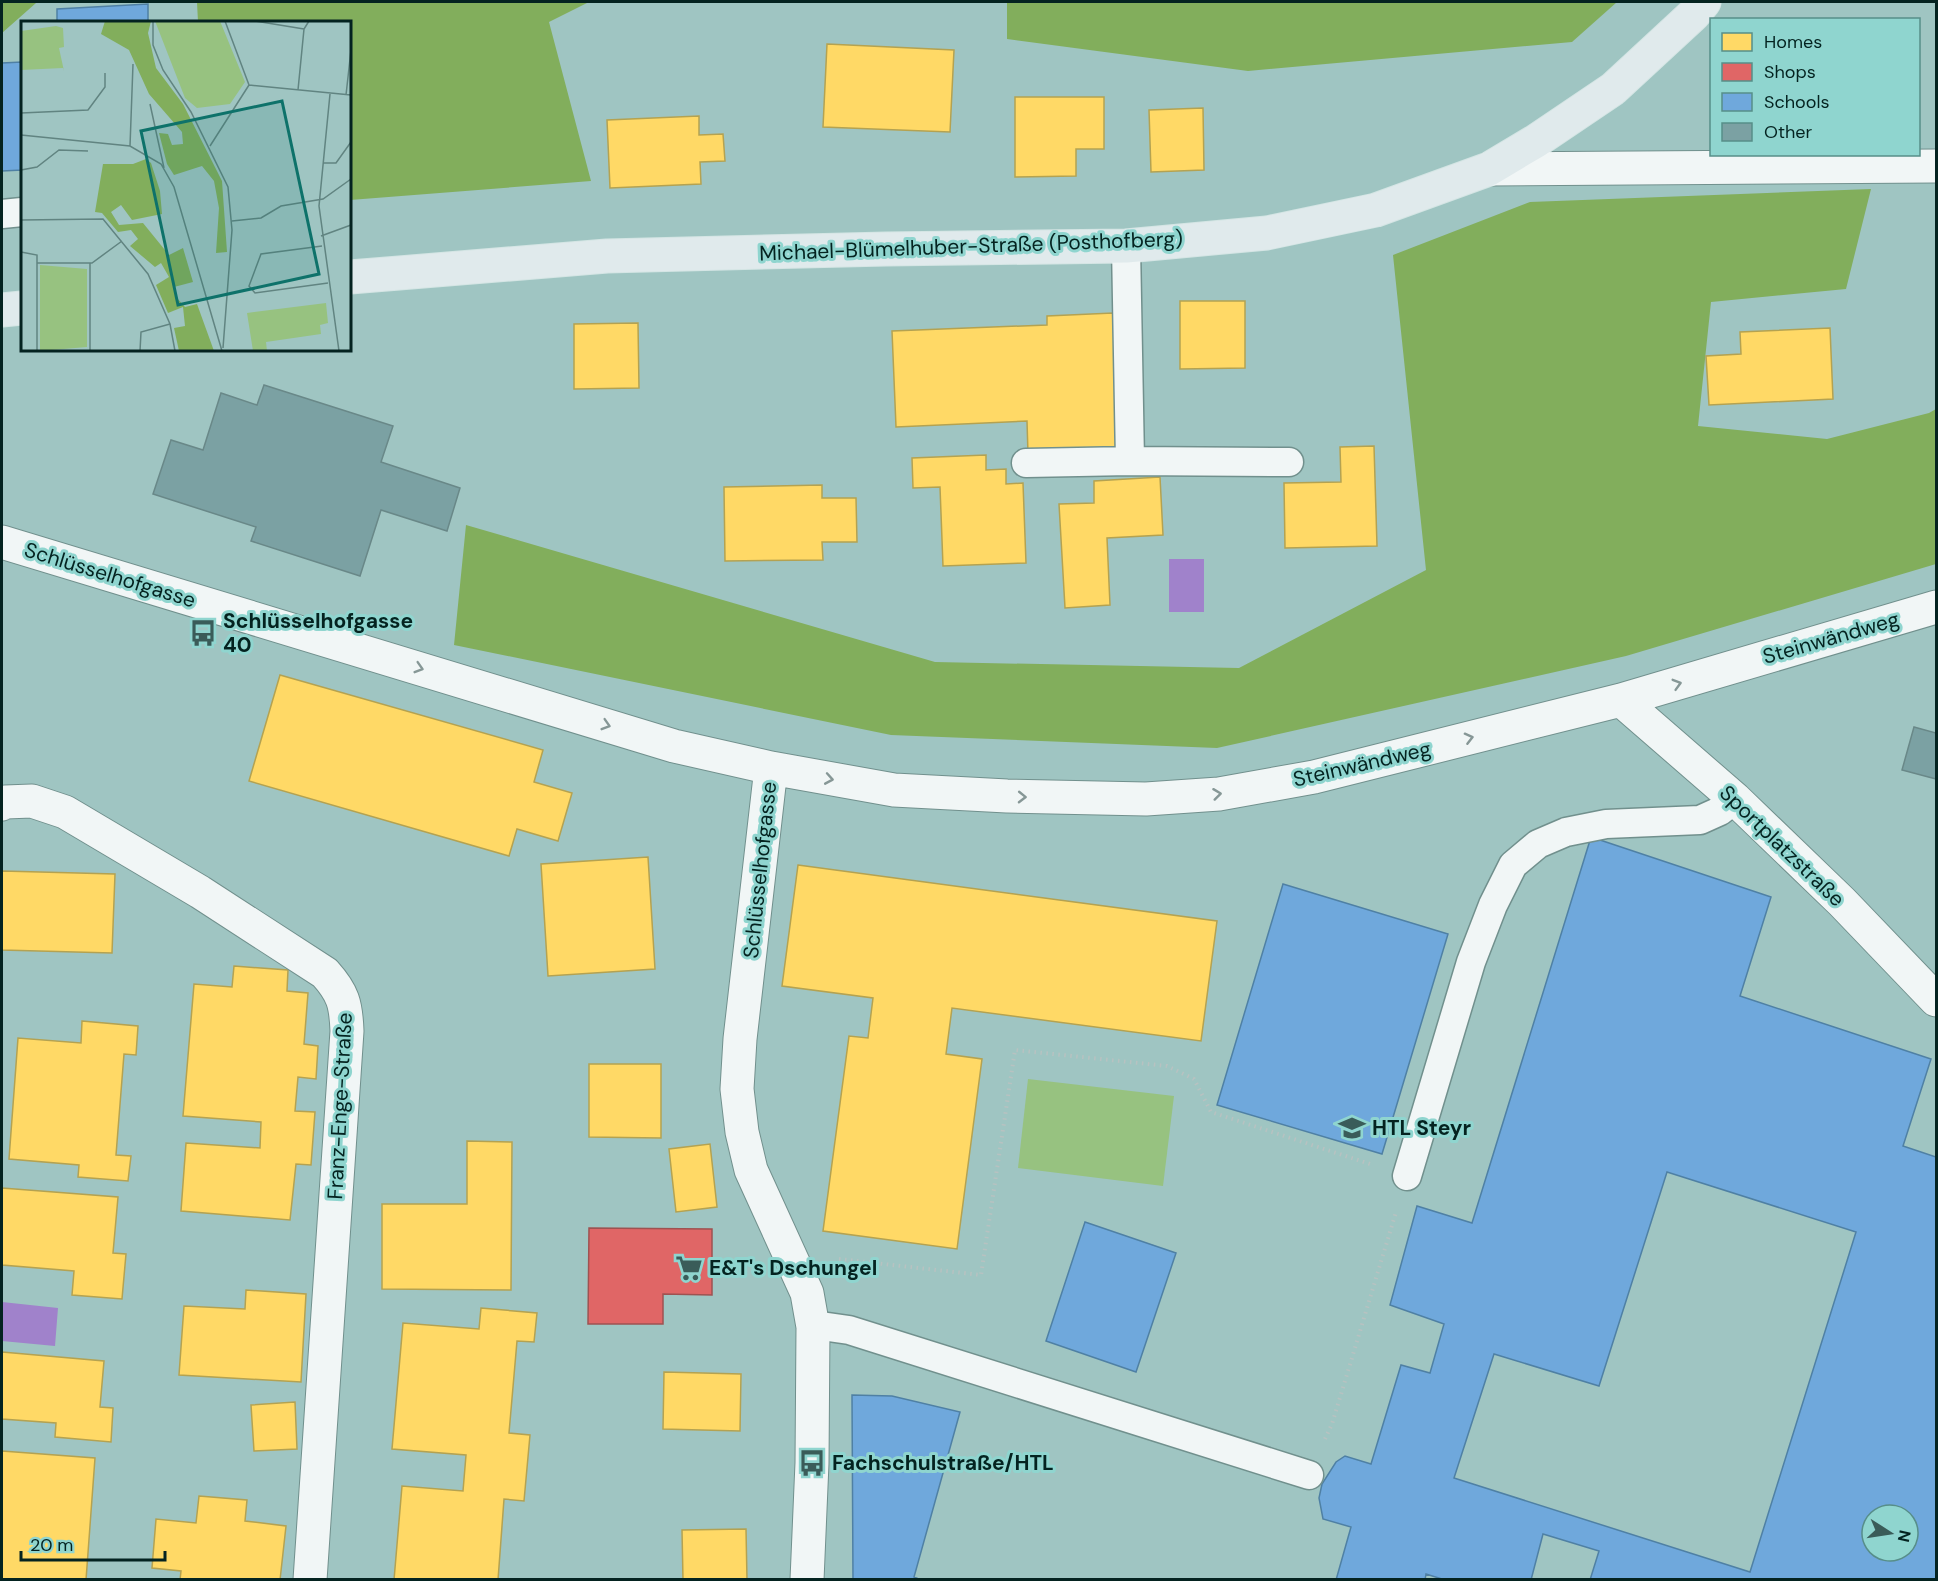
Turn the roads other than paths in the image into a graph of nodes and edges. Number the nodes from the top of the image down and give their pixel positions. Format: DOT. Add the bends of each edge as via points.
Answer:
graph roads {
  1 [pos="1704,2"];
  2 [pos="1936,166"];
  3 [pos="1489,169"];
  4 [pos="21,212"];
  5 [pos="2,214"];
  6 [pos="1126,246"];
  7 [pos="351,278"];
  8 [pos="21,308"];
  9 [pos="2,310"];
  10 [pos="1130,461"];
  11 [pos="1289,462"];
  12 [pos="1026,463"];
  13 [pos="2,542"];
  14 [pos="1936,607"];
  15 [pos="1620,700"];
  16 [pos="771,768"];
  17 [pos="1735,799"];
  18 [pos="2,804"];
  19 [pos="1936,1000"];
  20 [pos="1407,1176"];
  21 [pos="813,1327"];
  22 [pos="1309,1475"];
  23 [pos="310,1580"];
  24 [pos="807,1580"];
  1 -- 3 [label="main road, Michael-Blümelhuber-Straße (Posthofberg)" via="1613,89"];
  2 -- 3 [label="street"];
  3 -- 6 [label="main road, Michael-Blümelhuber-Straße (Posthofberg)" via="1354,215 1267,233"];
  4 -- 5 [label="lane"];
  6 -- 7 [label="main road, Michael-Blümelhuber-Straße (Posthofberg)" via="607,256"];
  6 -- 10 [label="lane"];
  8 -- 9 [label="main road"];
  10 -- 11 [label="lane"];
  10 -- 12 [label="lane"];
  13 -- 16 [label="street, Schlüsselhofgasse, one-way" via="674,746"];
  15 -- 14 [label="street, Steinwändweg, one-way"];
  16 -- 15 [label="street, Steinwändweg, one-way" via="894,790 1146,800 1219,794 1314,777"];
  15 -- 17 [label="street, Sportplatzstraße"];
  16 -- 21 [label="street, Schlüsselhofgasse" via="737,1089 751,1170 807,1293"];
  17 -- 19 [label="street, Sportplatzstraße"];
  17 -- 20 [label="lane" via="1700,820 1606,824 1566,832 1538,844 1512,865 1471,962"];
  18 -- 23 [label="street, Franz-Enge-Straße" via="32,801 65,812 200,892 325,973 338,987 346,1005"];
  21 -- 22 [label="lane" via="849,1330"];
  21 -- 24 [label="street, Schlüsselhofgasse"];
}
